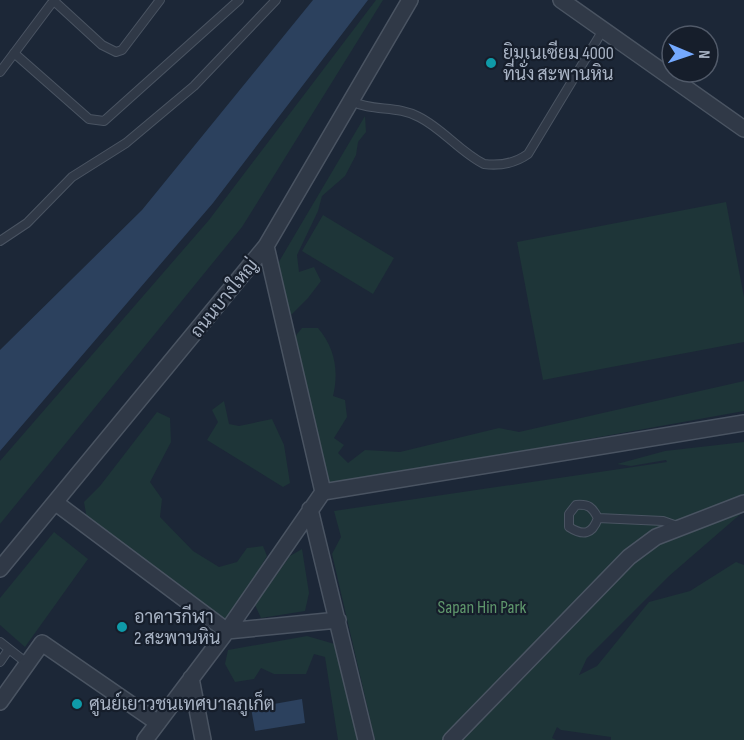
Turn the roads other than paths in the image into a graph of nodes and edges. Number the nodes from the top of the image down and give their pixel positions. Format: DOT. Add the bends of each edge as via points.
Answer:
graph roads {
  1 [pos="53,0"];
  2 [pos="160,0"];
  3 [pos="239,0"];
  4 [pos="276,0"];
  5 [pos="410,0"];
  6 [pos="561,0"];
  7 [pos="603,30"];
  8 [pos="14,53"];
  9 [pos="0,72"];
  10 [pos="351,101"];
  11 [pos="744,129"];
  12 [pos="0,241"];
  13 [pos="266,246"];
  14 [pos="744,423"];
  15 [pos="323,492"];
  16 [pos="56,503"];
  17 [pos="744,503"];
  18 [pos="309,509"];
  19 [pos="598,518"];
  20 [pos="681,528"];
  21 [pos="0,569"];
  22 [pos="338,620"];
  23 [pos="227,631"];
  24 [pos="0,642"];
  25 [pos="9,649"];
  26 [pos="0,662"];
  27 [pos="28,664"];
  28 [pos="191,678"];
  29 [pos="0,702"];
  30 [pos="158,723"];
  31 [pos="145,740"];
  32 [pos="203,740"];
  33 [pos="366,740"];
  34 [pos="451,740"];
  1 -- 2 [label="lane" via="102,45 116,52 122,50"];
  1 -- 8 [label="lane"];
  3 -- 8 [label="lane" via="104,121 89,119"];
  4 -- 12 [label="lane" via="194,86 126,143 72,177 27,223"];
  5 -- 10 [label="street, ถนนบางใหญ่"];
  6 -- 7 [label="street"];
  7 -- 10 [label="lane" via="528,154 519,161 484,164 421,117 392,108 369,109"];
  7 -- 11 [label="street"];
  8 -- 9 [label="lane"];
  10 -- 13 [label="street, ถนนบางใหญ่"];
  13 -- 15 [label="street"];
  13 -- 16 [label="street, ถนนบางใหญ่"];
  14 -- 15 [label="street"];
  15 -- 18 [label="street"];
  16 -- 21 [label="street, ถนนบางใหญ่"];
  16 -- 23 [label="street"];
  17 -- 20 [label="street"];
  18 -- 22 [label="street"];
  18 -- 23 [label="street"];
  19 -- 19 [label="lane" via="593,508 576,505 569,514 569,527 579,534 588,533 595,528"];
  19 -- 20 [label="lane" via="663,521"];
  20 -- 34 [label="street" via="656,537 629,557"];
  22 -- 23 [label="street"];
  22 -- 33 [label="street"];
  23 -- 28 [label="street"];
  24 -- 25 [label="lane"];
  25 -- 26 [label="lane"];
  25 -- 27 [label="lane"];
  27 -- 29 [label="street"];
  27 -- 30 [label="street" via="42,643"];
  28 -- 30 [label="street"];
  28 -- 32 [label="street"];
  30 -- 31 [label="street"];
}
